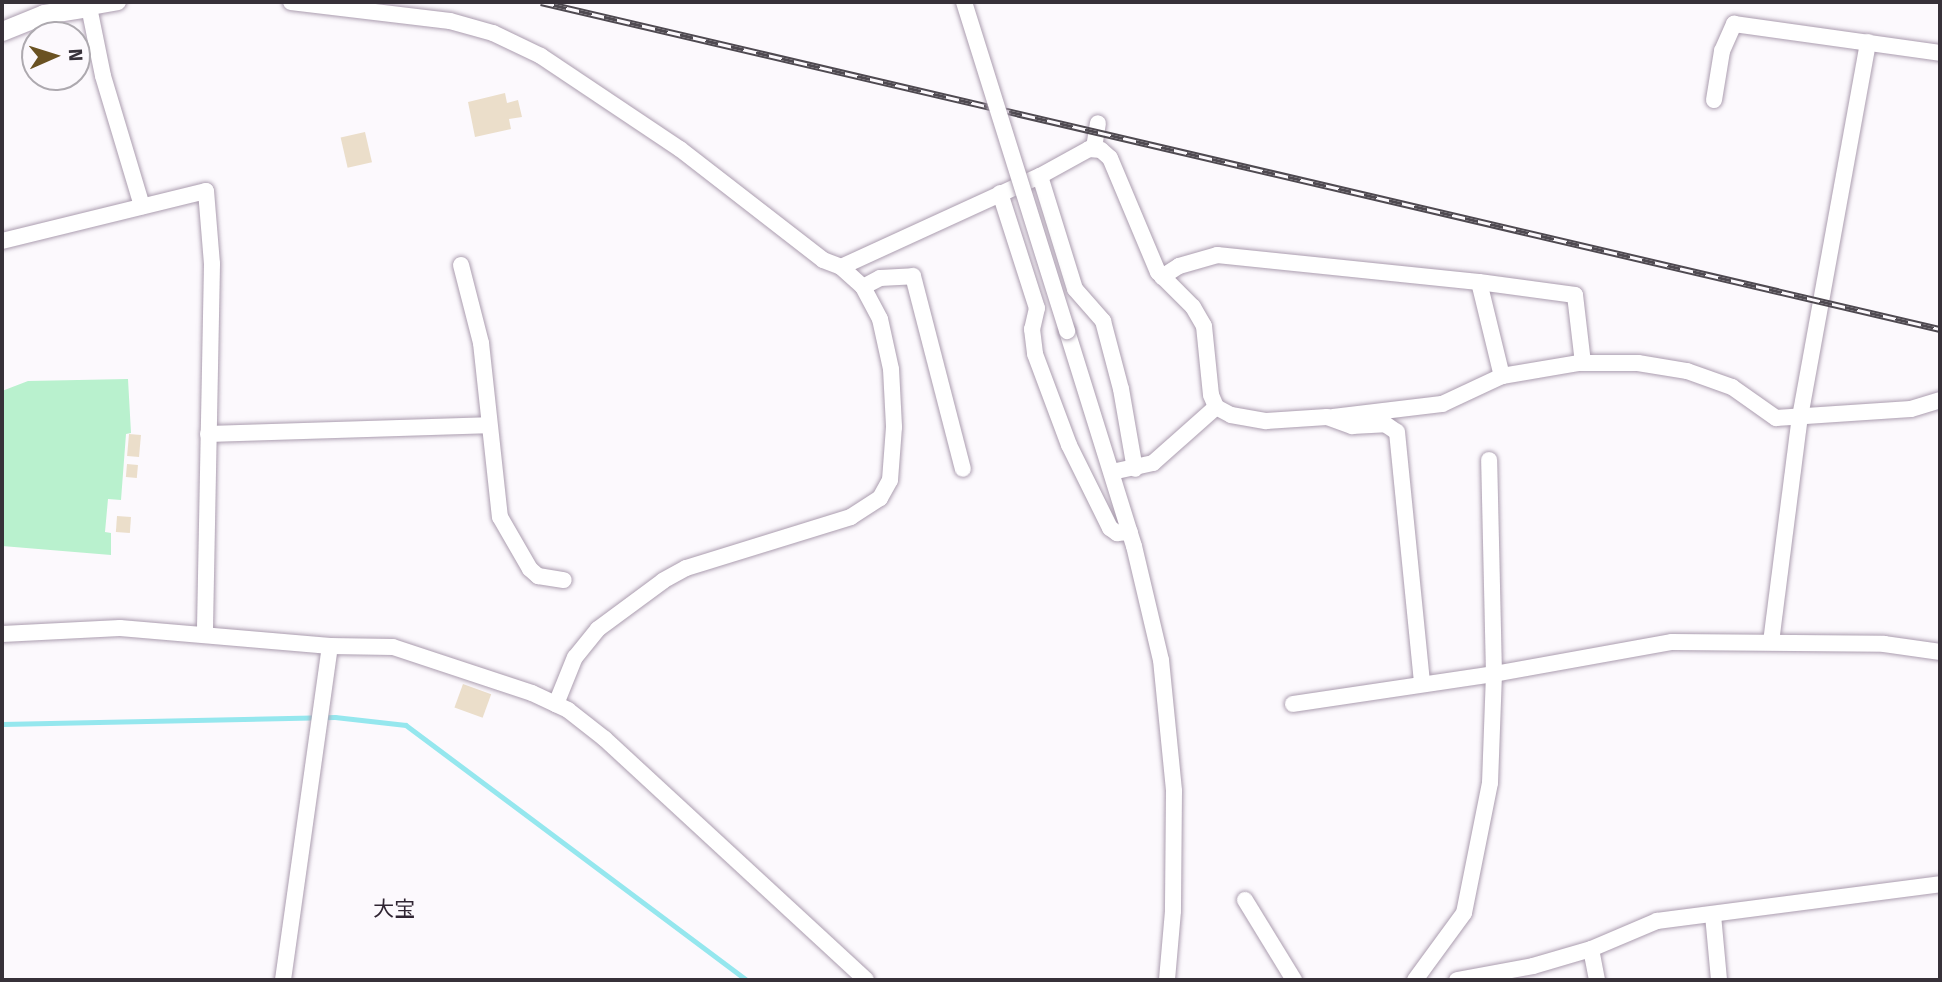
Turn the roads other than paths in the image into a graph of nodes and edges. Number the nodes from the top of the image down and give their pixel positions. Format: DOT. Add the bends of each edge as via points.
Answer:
graph roads {
  1 [pos="118,2"];
  2 [pos="291,2"];
  3 [pos="964,2"];
  4 [pos="89,7"];
  5 [pos="2,31"];
  6 [pos="1868,42"];
  7 [pos="1940,53"];
  8 [pos="1714,100"];
  9 [pos="1098,123"];
  10 [pos="1094,148"];
  11 [pos="1040,176"];
  12 [pos="1000,193"];
  13 [pos="142,206"];
  14 [pos="2,241"];
  15 [pos="461,265"];
  16 [pos="841,267"];
  17 [pos="1162,277"];
  18 [pos="1479,282"];
  19 [pos="863,287"];
  20 [pos="1583,363"];
  21 [pos="1502,376"];
  22 [pos="1940,400"];
  23 [pos="1216,407"];
  24 [pos="1394,410"];
  25 [pos="1327,417"];
  26 [pos="1800,417"];
  27 [pos="487,425"];
  28 [pos="1397,432"];
  29 [pos="208,434"];
  30 [pos="1489,460"];
  31 [pos="964,469"];
  32 [pos="1135,469"];
  33 [pos="1112,472"];
  34 [pos="1130,532"];
  35 [pos="564,580"];
  36 [pos="2,634"];
  37 [pos="205,634"];
  38 [pos="1771,642"];
  39 [pos="330,646"];
  40 [pos="1940,652"];
  41 [pos="1494,674"];
  42 [pos="1422,684"];
  43 [pos="556,704"];
  44 [pos="1293,704"];
  45 [pos="1940,884"];
  46 [pos="1245,900"];
  47 [pos="1713,915"];
  48 [pos="1591,949"];
  49 [pos="283,980"];
  50 [pos="866,980"];
  51 [pos="1167,980"];
  52 [pos="1294,980"];
  53 [pos="1415,980"];
  54 [pos="1457,980"];
  55 [pos="1597,980"];
  56 [pos="1719,980"];
  1 -- 4 [label="street"];
  2 -- 16 [label="street" via="450,21 493,33 541,56 680,149 823,260"];
  3 -- 33 [label="street, bridge"];
  4 -- 5 [label="main road" via="44,14"];
  4 -- 13 [label="street" via="103,76"];
  6 -- 7 [label="street"];
  6 -- 8 [label="street" via="1734,24 1725,42"];
  6 -- 26 [label="street"];
  9 -- 10 [label="street"];
  10 -- 11 [label="street"];
  10 -- 17 [label="street" via="1110,158"];
  11 -- 12 [label="street"];
  11 -- 32 [label="street" via="1075,289 1103,321"];
  12 -- 16 [label="street"];
  12 -- 34 [label="street" via="1037,308 1032,330 1035,354 1069,445 1110,528 1117,533"];
  13 -- 14 [label="street"];
  13 -- 29 [label="street" via="206,191 212,237"];
  15 -- 27 [label="street" via="480,341"];
  16 -- 19 [label="street"];
  17 -- 18 [label="street" via="1179,266 1217,255"];
  17 -- 23 [label="street" via="1193,307 1204,326"];
  18 -- 20 [label="street" via="1574,295"];
  18 -- 21 [label="street"];
  19 -- 31 [label="street" via="880,278 914,276"];
  19 -- 43 [label="street" via="880,319 891,369 893,463 880,498 851,517 687,568 663,580 598,629 575,657"];
  20 -- 21 [label="street"];
  20 -- 26 [label="street" via="1638,363 1686,371 1732,387 1776,418"];
  21 -- 24 [label="street" via="1443,404"];
  22 -- 26 [label="street" via="1911,409"];
  23 -- 25 [label="street" via="1230,415 1266,421"];
  23 -- 32 [label="street" via="1153,463"];
  24 -- 25 [label="street"];
  24 -- 28 [label="street"];
  25 -- 28 [label="street" via="1352,426 1385,425"];
  26 -- 38 [label="street"];
  27 -- 29 [label="street"];
  27 -- 35 [label="street" via="500,517 530,569 538,576"];
  28 -- 42 [label="street"];
  29 -- 37 [label="street"];
  30 -- 41 [label="street"];
  32 -- 33 [label="street"];
  33 -- 34 [label="street"];
  34 -- 51 [label="street" via="1154,629 1169,726 1175,841"];
  36 -- 37 [label="street" via="120,628"];
  37 -- 39 [label="street"];
  38 -- 40 [label="street" via="1884,645"];
  38 -- 41 [label="street" via="1672,642"];
  39 -- 43 [label="street" via="407,649"];
  39 -- 49 [label="street"];
  41 -- 42 [label="street"];
  41 -- 53 [label="street" via="1490,783 1464,913"];
  42 -- 44 [label="street"];
  43 -- 50 [label="street" via="605,739"];
  45 -- 47 [label="street"];
  46 -- 52 [label="street"];
  47 -- 48 [label="street" via="1657,920"];
  47 -- 56 [label="street"];
  48 -- 54 [label="street" via="1533,967"];
  48 -- 55 [label="street"];
}
